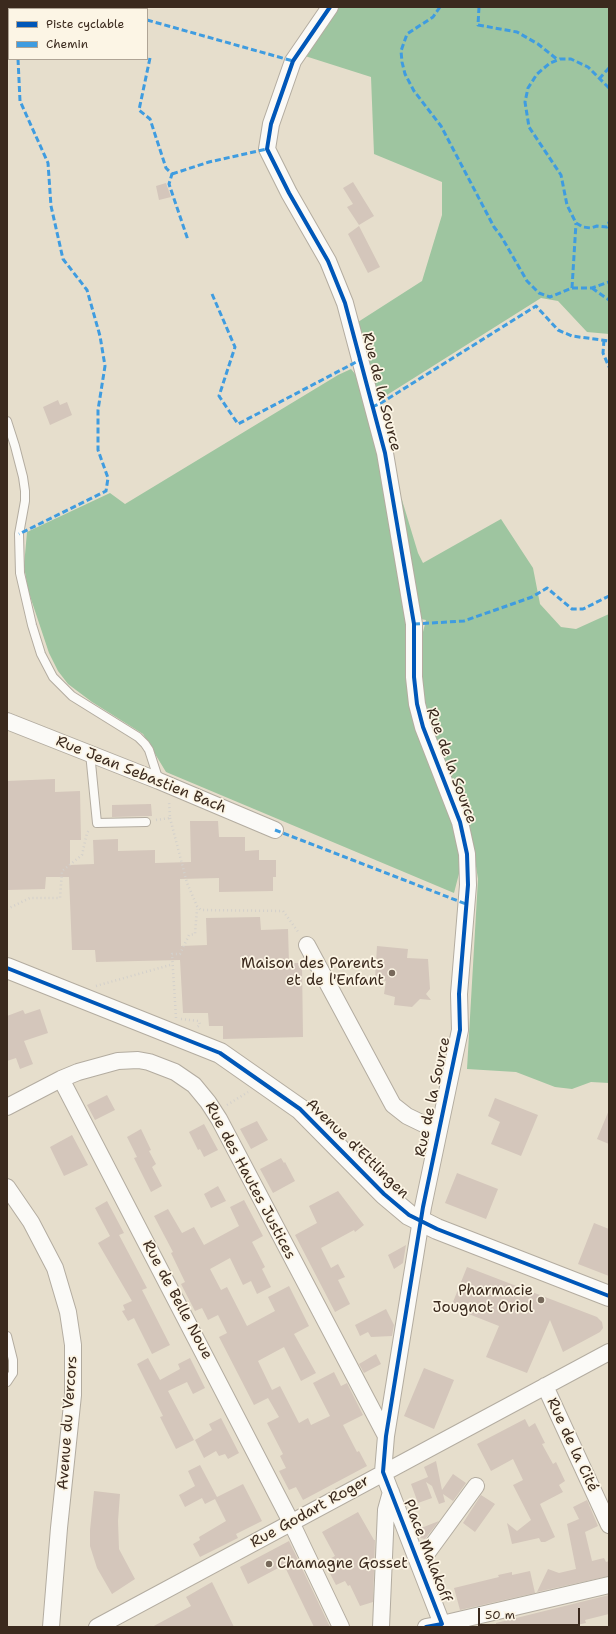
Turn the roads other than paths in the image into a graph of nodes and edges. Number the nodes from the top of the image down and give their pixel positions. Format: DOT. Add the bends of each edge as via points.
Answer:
graph roads {
  1 [pos="330,7"];
  2 [pos="7,421"];
  3 [pos="7,721"];
  4 [pos="90,753"];
  5 [pos="164,783"];
  6 [pos="146,822"];
  7 [pos="275,830"];
  8 [pos="307,945"];
  9 [pos="7,968"];
  10 [pos="61,1079"];
  11 [pos="7,1107"];
  12 [pos="438,1131"];
  13 [pos="7,1187"];
  14 [pos="421,1221"];
  15 [pos="609,1296"];
  16 [pos="7,1336"];
  17 [pos="609,1352"];
  18 [pos="7,1382"];
  19 [pos="545,1386"];
  20 [pos="386,1436"];
  21 [pos="383,1472"];
  22 [pos="476,1486"];
  23 [pos="391,1492"];
  24 [pos="292,1522"];
  25 [pos="609,1525"];
  26 [pos="419,1564"];
  27 [pos="609,1585"];
  28 [pos="442,1625"];
  29 [pos="51,1627"];
  30 [pos="97,1627"];
  31 [pos="342,1627"];
  32 [pos="381,1627"];
  33 [pos="426,1627"];
  1 -- 12 [label="street, Rue de la Source" via="293,61 271,124 267,149 328,261 345,303 385,453 414,624 417,704 423,727 460,822 467,854 468,885 459,994 460,1030"];
  2 -- 5 [label="lane" via="16,446 25,491 19,547 20,574 32,626 42,654 53,677 72,696 138,737 145,744"];
  3 -- 4 [label="street, Rue Jean Sebastien Bach"];
  4 -- 5 [label="street, Rue Jean Sebastien Bach"];
  4 -- 6 [label="lane" via="97,823"];
  5 -- 7 [label="street, Rue Jean Sebastien Bach"];
  8 -- 12 [label="street" via="393,1105 407,1116"];
  9 -- 14 [label="street, Avenue d'Ettlingen" via="220,1052 300,1109 397,1207"];
  10 -- 11 [label="street, Rue des Hautes Justices"];
  10 -- 20 [label="street, Rue des Hautes Justices" via="109,1063 138,1060 175,1072 201,1092 219,1119"];
  10 -- 24 [label="street, Rue de Belle Noue"];
  12 -- 14 [label="street, Rue de la Source"];
  13 -- 29 [label="street, Avenue du Vercors" via="31,1222 55,1268 68,1312 74,1345 73,1395"];
  14 -- 15 [label="street, Avenue d'Ettlingen"];
  14 -- 20 [label="street, Rue de la Source"];
  16 -- 18 [label="lane" via="13,1360 13,1373"];
  17 -- 19 [label="street, Rue Godart Roger"];
  19 -- 21 [label="street, Rue Godart Roger"];
  19 -- 25 [label="street, Rue de la Cité"];
  20 -- 21 [label="street, Rue de la Source"];
  21 -- 23 [label="street, Place Malakoff"];
  21 -- 24 [label="street, Rue Godart Roger"];
  22 -- 26 [label="street"];
  23 -- 26 [label="street, Place Malakoff"];
  23 -- 32 [label="street, Place Malakoff" via="386,1510"];
  24 -- 30 [label="street, Rue Godart Roger"];
  24 -- 31 [label="street, Rue de Belle Noue"];
  26 -- 28 [label="street, Place Malakoff"];
  27 -- 28 [label="street"];
  28 -- 33 [label="street, Place Malakoff"];
}
